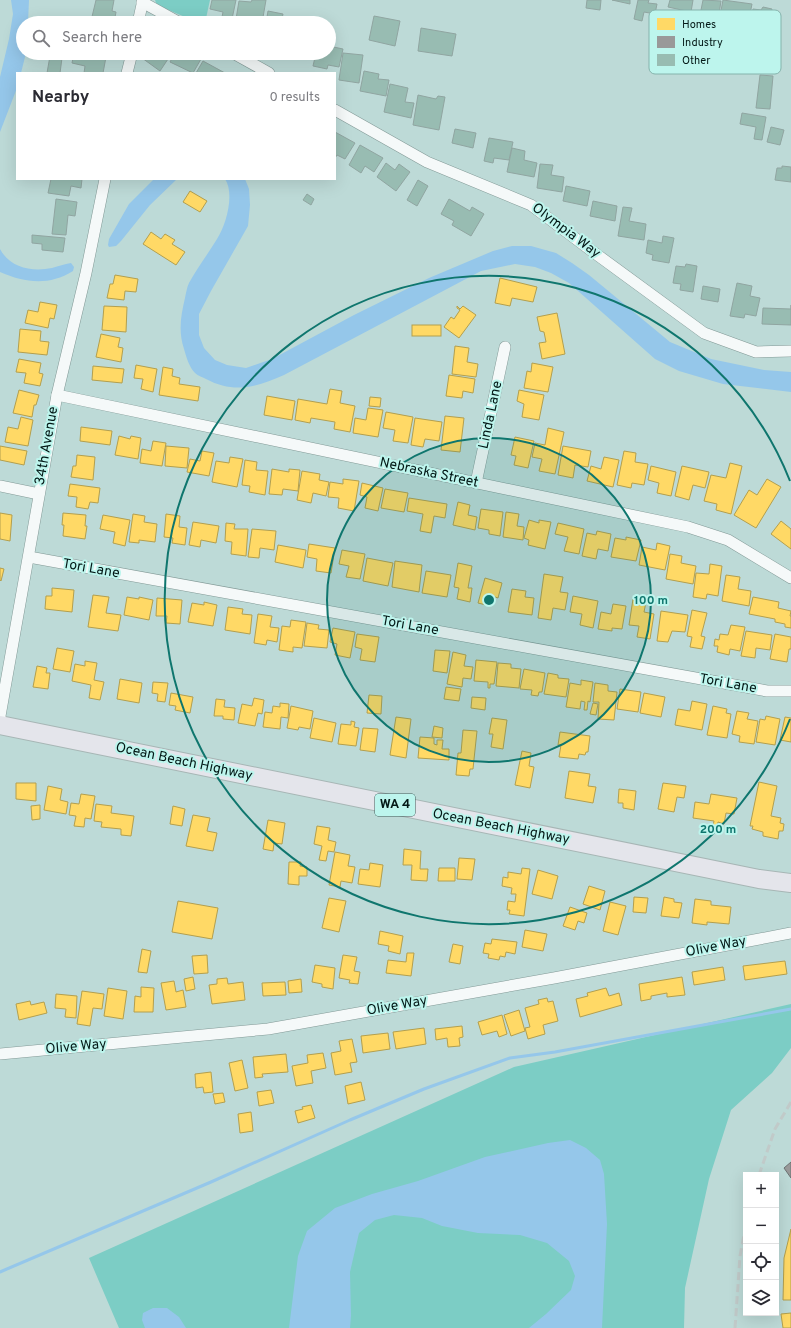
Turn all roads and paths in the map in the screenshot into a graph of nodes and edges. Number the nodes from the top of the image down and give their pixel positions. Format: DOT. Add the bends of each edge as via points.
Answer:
graph roads {
  1 [pos="142,1"];
  2 [pos="139,16"];
  3 [pos="168,16"];
  4 [pos="130,60"];
  5 [pos="246,60"];
  6 [pos="127,72"];
  7 [pos="267,72"];
  8 [pos="336,111"];
  9 [pos="105,180"];
  10 [pos="505,347"];
  11 [pos="791,352"];
  12 [pos="57,396"];
  13 [pos="476,483"];
  14 [pos="0,486"];
  15 [pos="39,494"];
  16 [pos="29,557"];
  17 [pos="791,578"];
  18 [pos="791,691"];
  19 [pos="0,716"];
  20 [pos="0,725"];
  21 [pos="791,883"];
  22 [pos="791,933"];
  23 [pos="0,1054"];
  1 -- 2 [label="street"];
  1 -- 3 [label="street"];
  4 -- 6 [label="street"];
  5 -- 7 [label="street"];
  8 -- 11 [label="street, Olympia Way" via="427,162 532,205 704,333 756,352"];
  9 -- 12 [label="street, 34th Avenue"];
  10 -- 13 [label="street, Linda Lane"];
  12 -- 13 [label="street, Nebraska Street"];
  12 -- 15 [label="street, 34th Avenue"];
  13 -- 17 [label="street, Nebraska Street" via="688,527 728,540"];
  14 -- 15 [label="street"];
  15 -- 16 [label="street, 34th Avenue"];
  16 -- 18 [label="street, Tori Lane" via="767,691"];
  16 -- 19 [label="street, 34th Avenue"];
  20 -- 21 [label="main road, Ocean Beach Highway / WA 4" via="759,879"];
  22 -- 23 [label="street, Olive Way" via="268,1029"];
}
